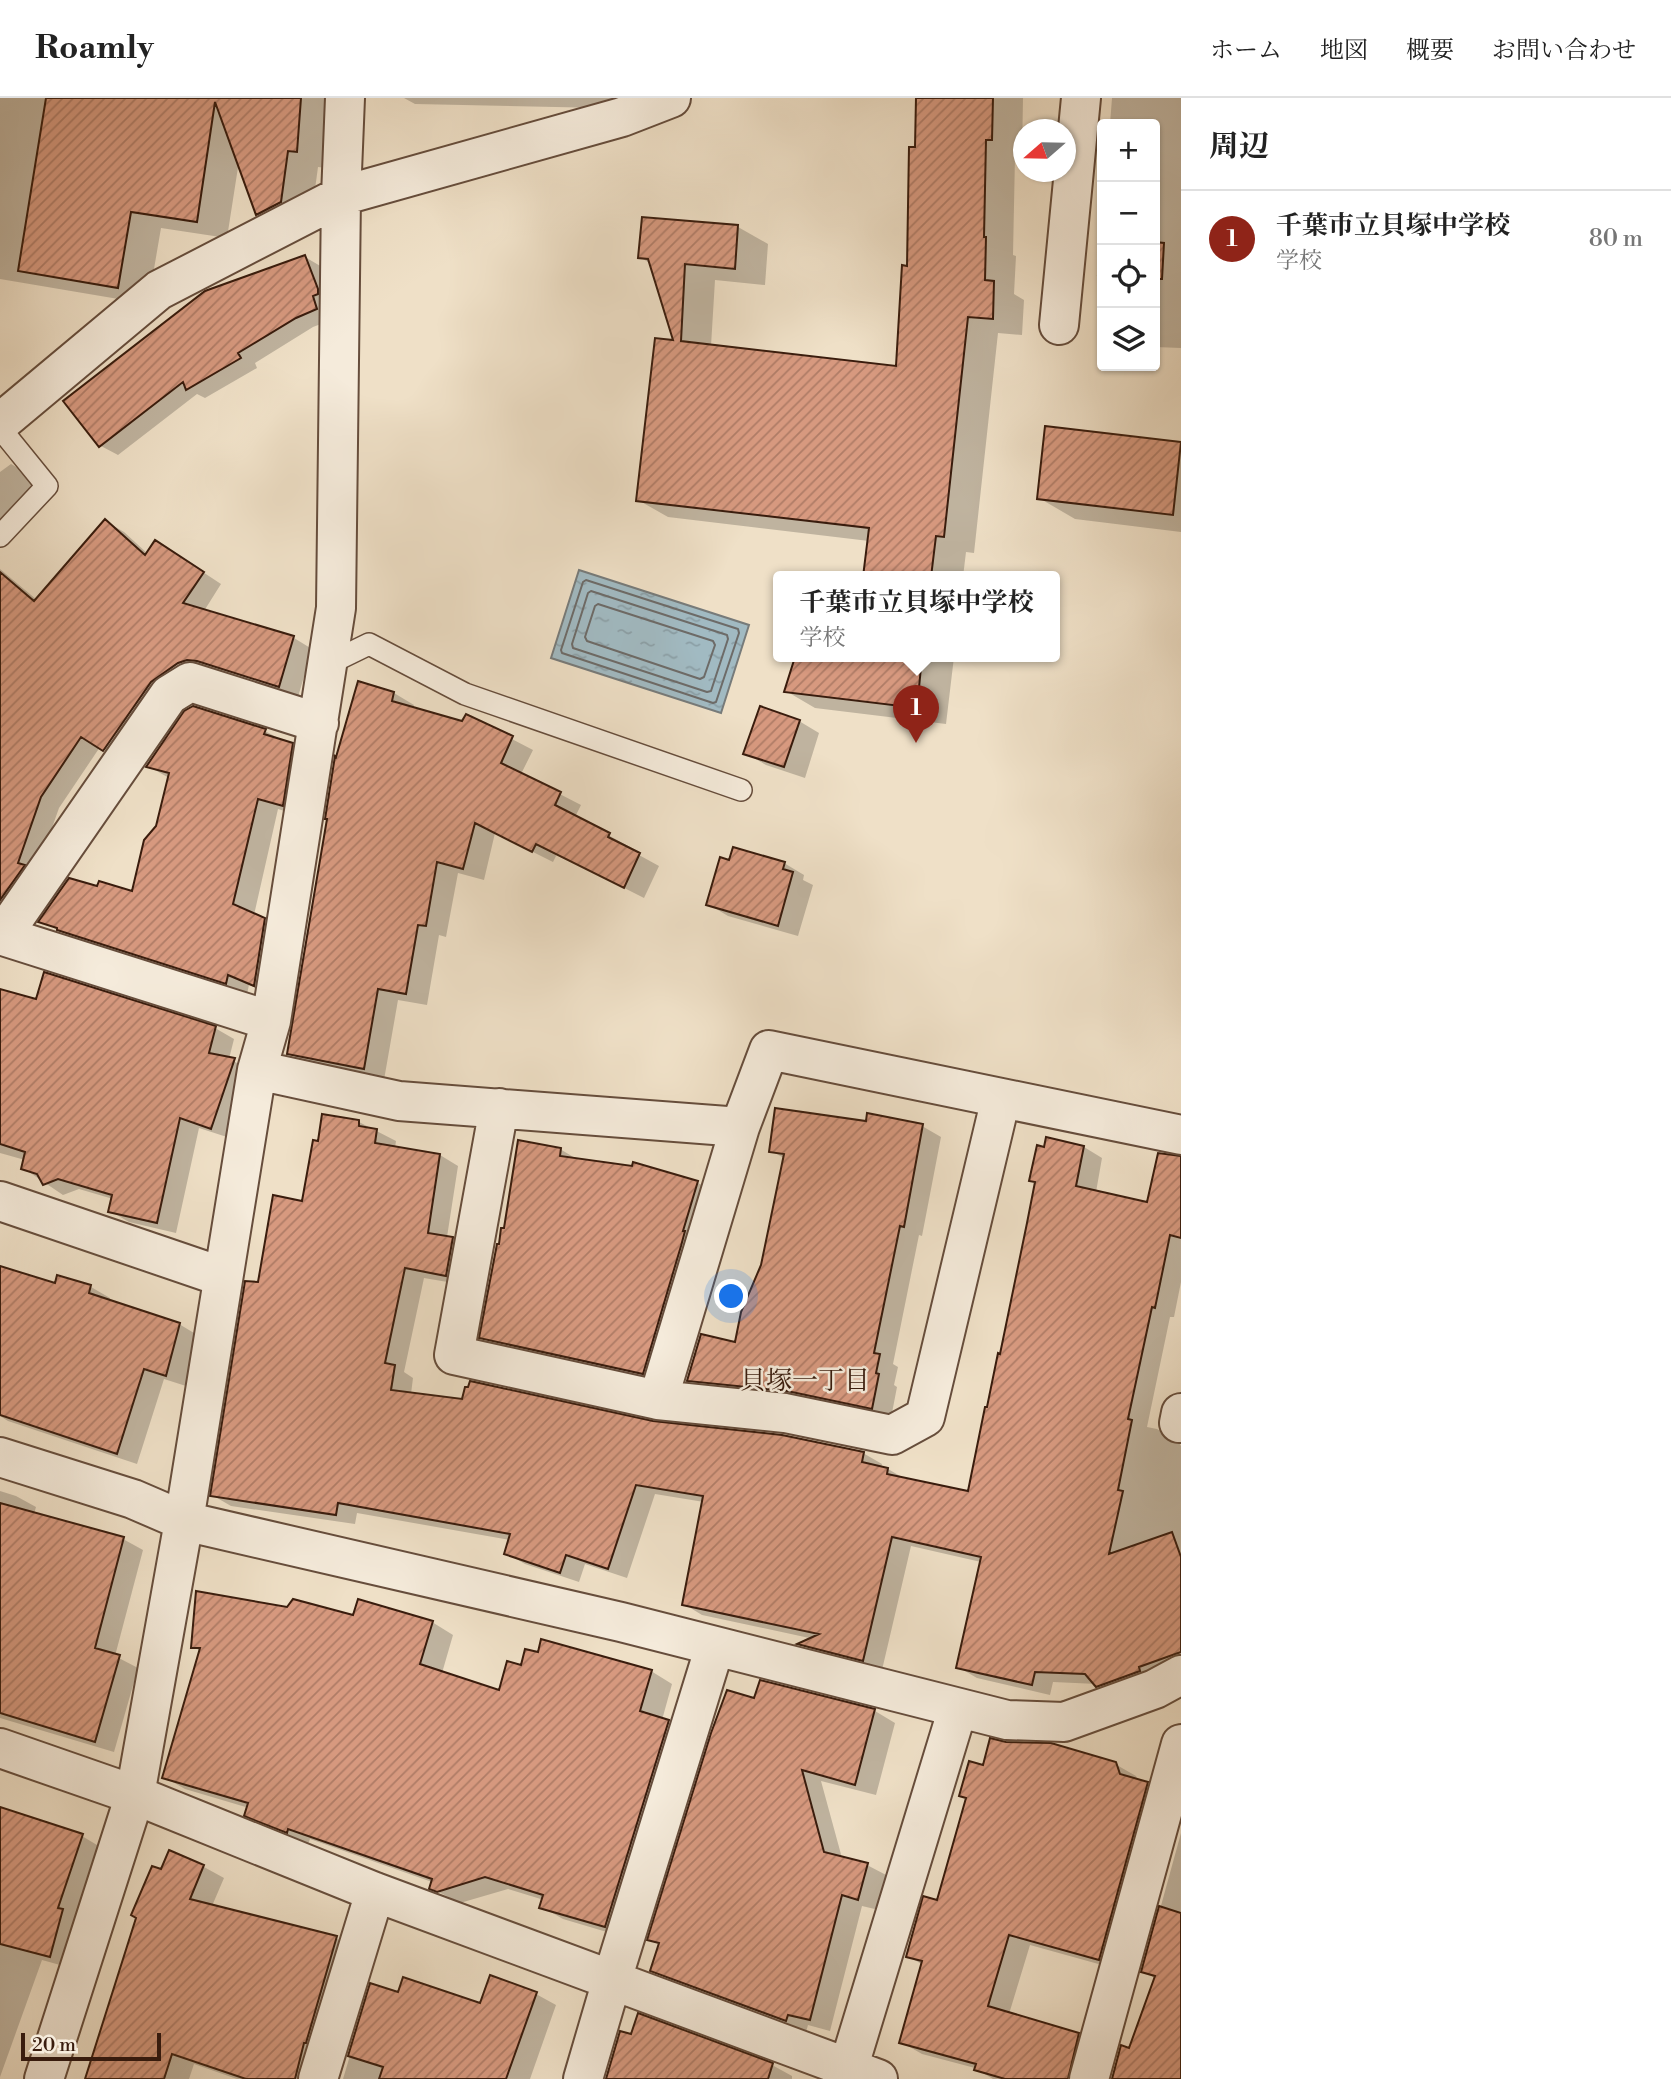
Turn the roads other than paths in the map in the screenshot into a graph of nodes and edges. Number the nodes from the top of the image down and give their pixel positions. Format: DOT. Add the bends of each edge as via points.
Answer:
graph roads {
  1 [pos="345,98"];
  2 [pos="671,98"];
  3 [pos="1081,98"];
  4 [pos="341,196"];
  5 [pos="1059,325"];
  6 [pos="0,426"];
  7 [pos="0,536"];
  8 [pos="328,664"];
  9 [pos="318,723"];
  10 [pos="741,790"];
  11 [pos="1,936"];
  12 [pos="271,1021"];
  13 [pos="257,1070"];
  14 [pos="1001,1098"];
  15 [pos="499,1108"];
  16 [pos="740,1127"];
  17 [pos="1181,1135"];
  18 [pos="0,1201"];
  19 [pos="223,1276"];
  20 [pos="658,1400"];
  21 [pos="0,1457"];
  22 [pos="184,1521"];
  23 [pos="715,1646"];
  24 [pos="1181,1675"];
  25 [pos="957,1708"];
  26 [pos="1181,1744"];
  27 [pos="0,1748"];
  28 [pos="135,1795"];
  29 [pos="375,1892"];
  30 [pos="612,1980"];
  31 [pos="858,2075"];
  32 [pos="44,2079"];
  33 [pos="318,2079"];
  34 [pos="583,2079"];
  35 [pos="1089,2079"];
  1 -- 4 [label="street"];
  2 -- 4 [label="street" via="622,117"];
  3 -- 5 [label="street"];
  4 -- 6 [label="street" via="159,290"];
  4 -- 8 [label="street" via="337,608"];
  6 -- 7 [label="lane" via="47,486"];
  8 -- 9 [label="street"];
  8 -- 10 [label="lane" via="369,644 465,694"];
  9 -- 11 [label="street" via="190,682 169,695"];
  9 -- 12 [label="street"];
  11 -- 12 [label="street"];
  12 -- 13 [label="street"];
  13 -- 15 [label="street" via="399,1101"];
  13 -- 19 [label="street"];
  14 -- 16 [label="street" via="769,1050"];
  14 -- 17 [label="street"];
  14 -- 20 [label="street" via="925,1417 892,1435 785,1413"];
  15 -- 16 [label="street"];
  15 -- 20 [label="street" via="454,1355"];
  16 -- 20 [label="street"];
  18 -- 19 [label="street"];
  19 -- 22 [label="street"];
  21 -- 22 [label="street" via="133,1499"];
  22 -- 23 [label="street"];
  22 -- 28 [label="street"];
  23 -- 25 [label="street"];
  23 -- 30 [label="street"];
  24 -- 25 [label="street" via="1064,1722 1007,1720"];
  25 -- 31 [label="street"];
  26 -- 35 [label="street"];
  27 -- 28 [label="street"];
  28 -- 29 [label="street"];
  28 -- 32 [label="street"];
  29 -- 30 [label="street"];
  29 -- 33 [label="street"];
  30 -- 31 [label="street"];
  30 -- 34 [label="street"];
}
